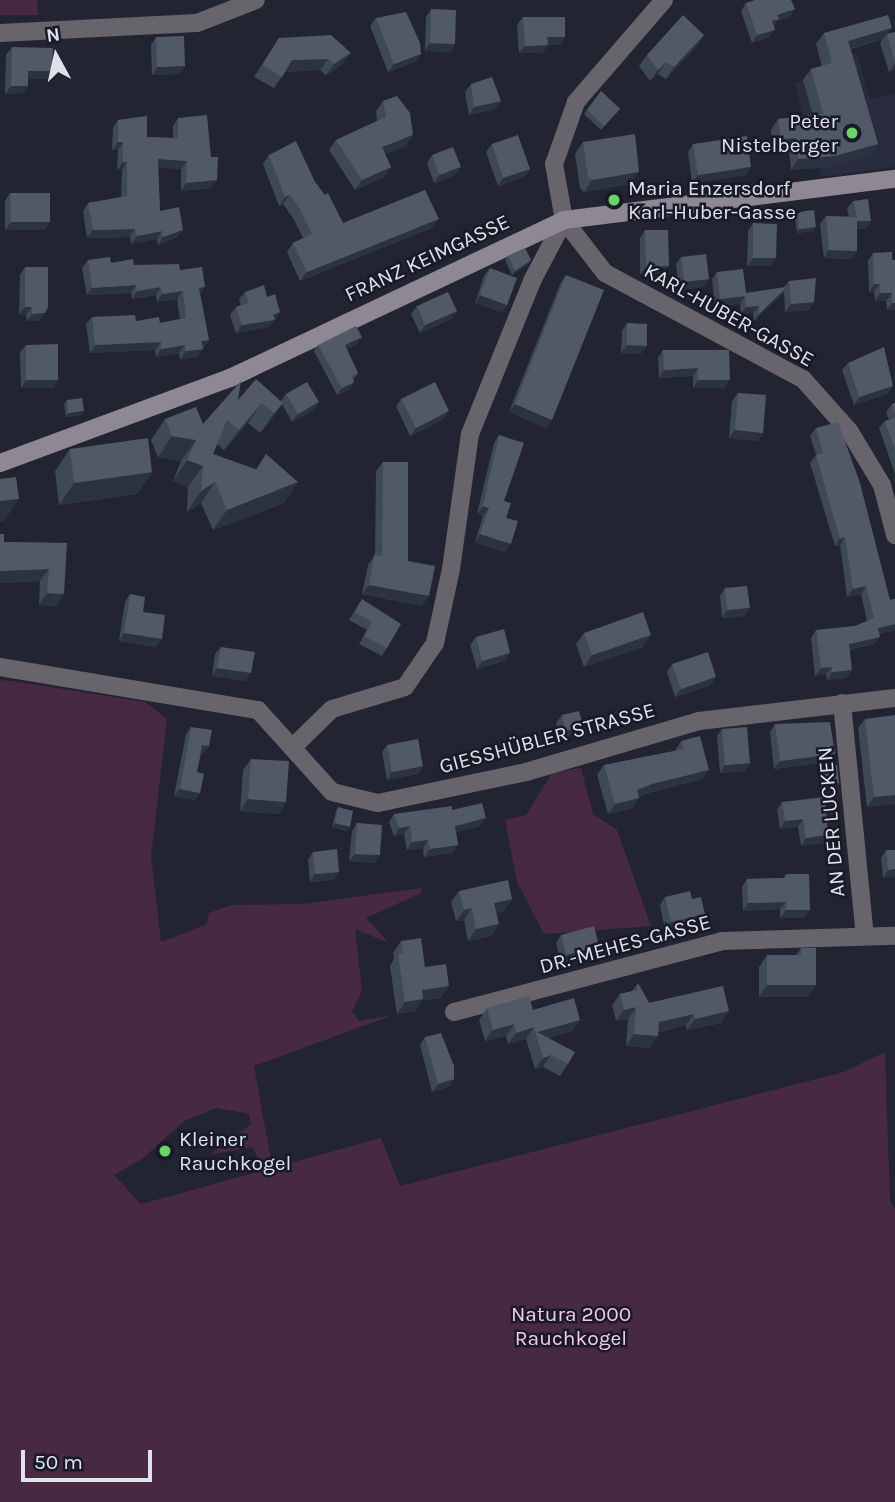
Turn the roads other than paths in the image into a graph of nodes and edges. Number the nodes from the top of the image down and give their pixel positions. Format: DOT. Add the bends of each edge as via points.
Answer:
graph roads {
  1 [pos="256,0"];
  2 [pos="664,0"];
  3 [pos="0,33"];
  4 [pos="895,179"];
  5 [pos="564,220"];
  6 [pos="0,463"];
  7 [pos="895,535"];
  8 [pos="0,667"];
  9 [pos="895,698"];
  10 [pos="842,704"];
  11 [pos="293,747"];
  12 [pos="864,936"];
  13 [pos="895,936"];
  14 [pos="454,1012"];
  1 -- 3 [label="street" via="197,23"];
  2 -- 5 [label="street" via="576,102 554,164"];
  4 -- 5 [label="main road, FRANZ KEIMGASSE"];
  5 -- 6 [label="main road, FRANZ KEIMGASSE" via="230,378"];
  5 -- 7 [label="street, KARL-HUBER-GASSE" via="605,273 803,379 850,432 882,485"];
  5 -- 11 [label="street" via="532,281 470,433 451,569 435,643 405,687 332,709"];
  8 -- 11 [label="street, GIESSHÜBLER STRASSE" via="258,710"];
  9 -- 10 [label="street, GIESSHÜBLER STRASSE"];
  10 -- 11 [label="street, GIESSHÜBLER STRASSE" via="699,721 526,772 378,803 332,792 314,777"];
  10 -- 12 [label="street, AN DER LUCKEN"];
  12 -- 13 [label="street, DR.-MEHES-GASSE"];
  12 -- 14 [label="street, DR.-MEHES-GASSE" via="722,941"];
}
